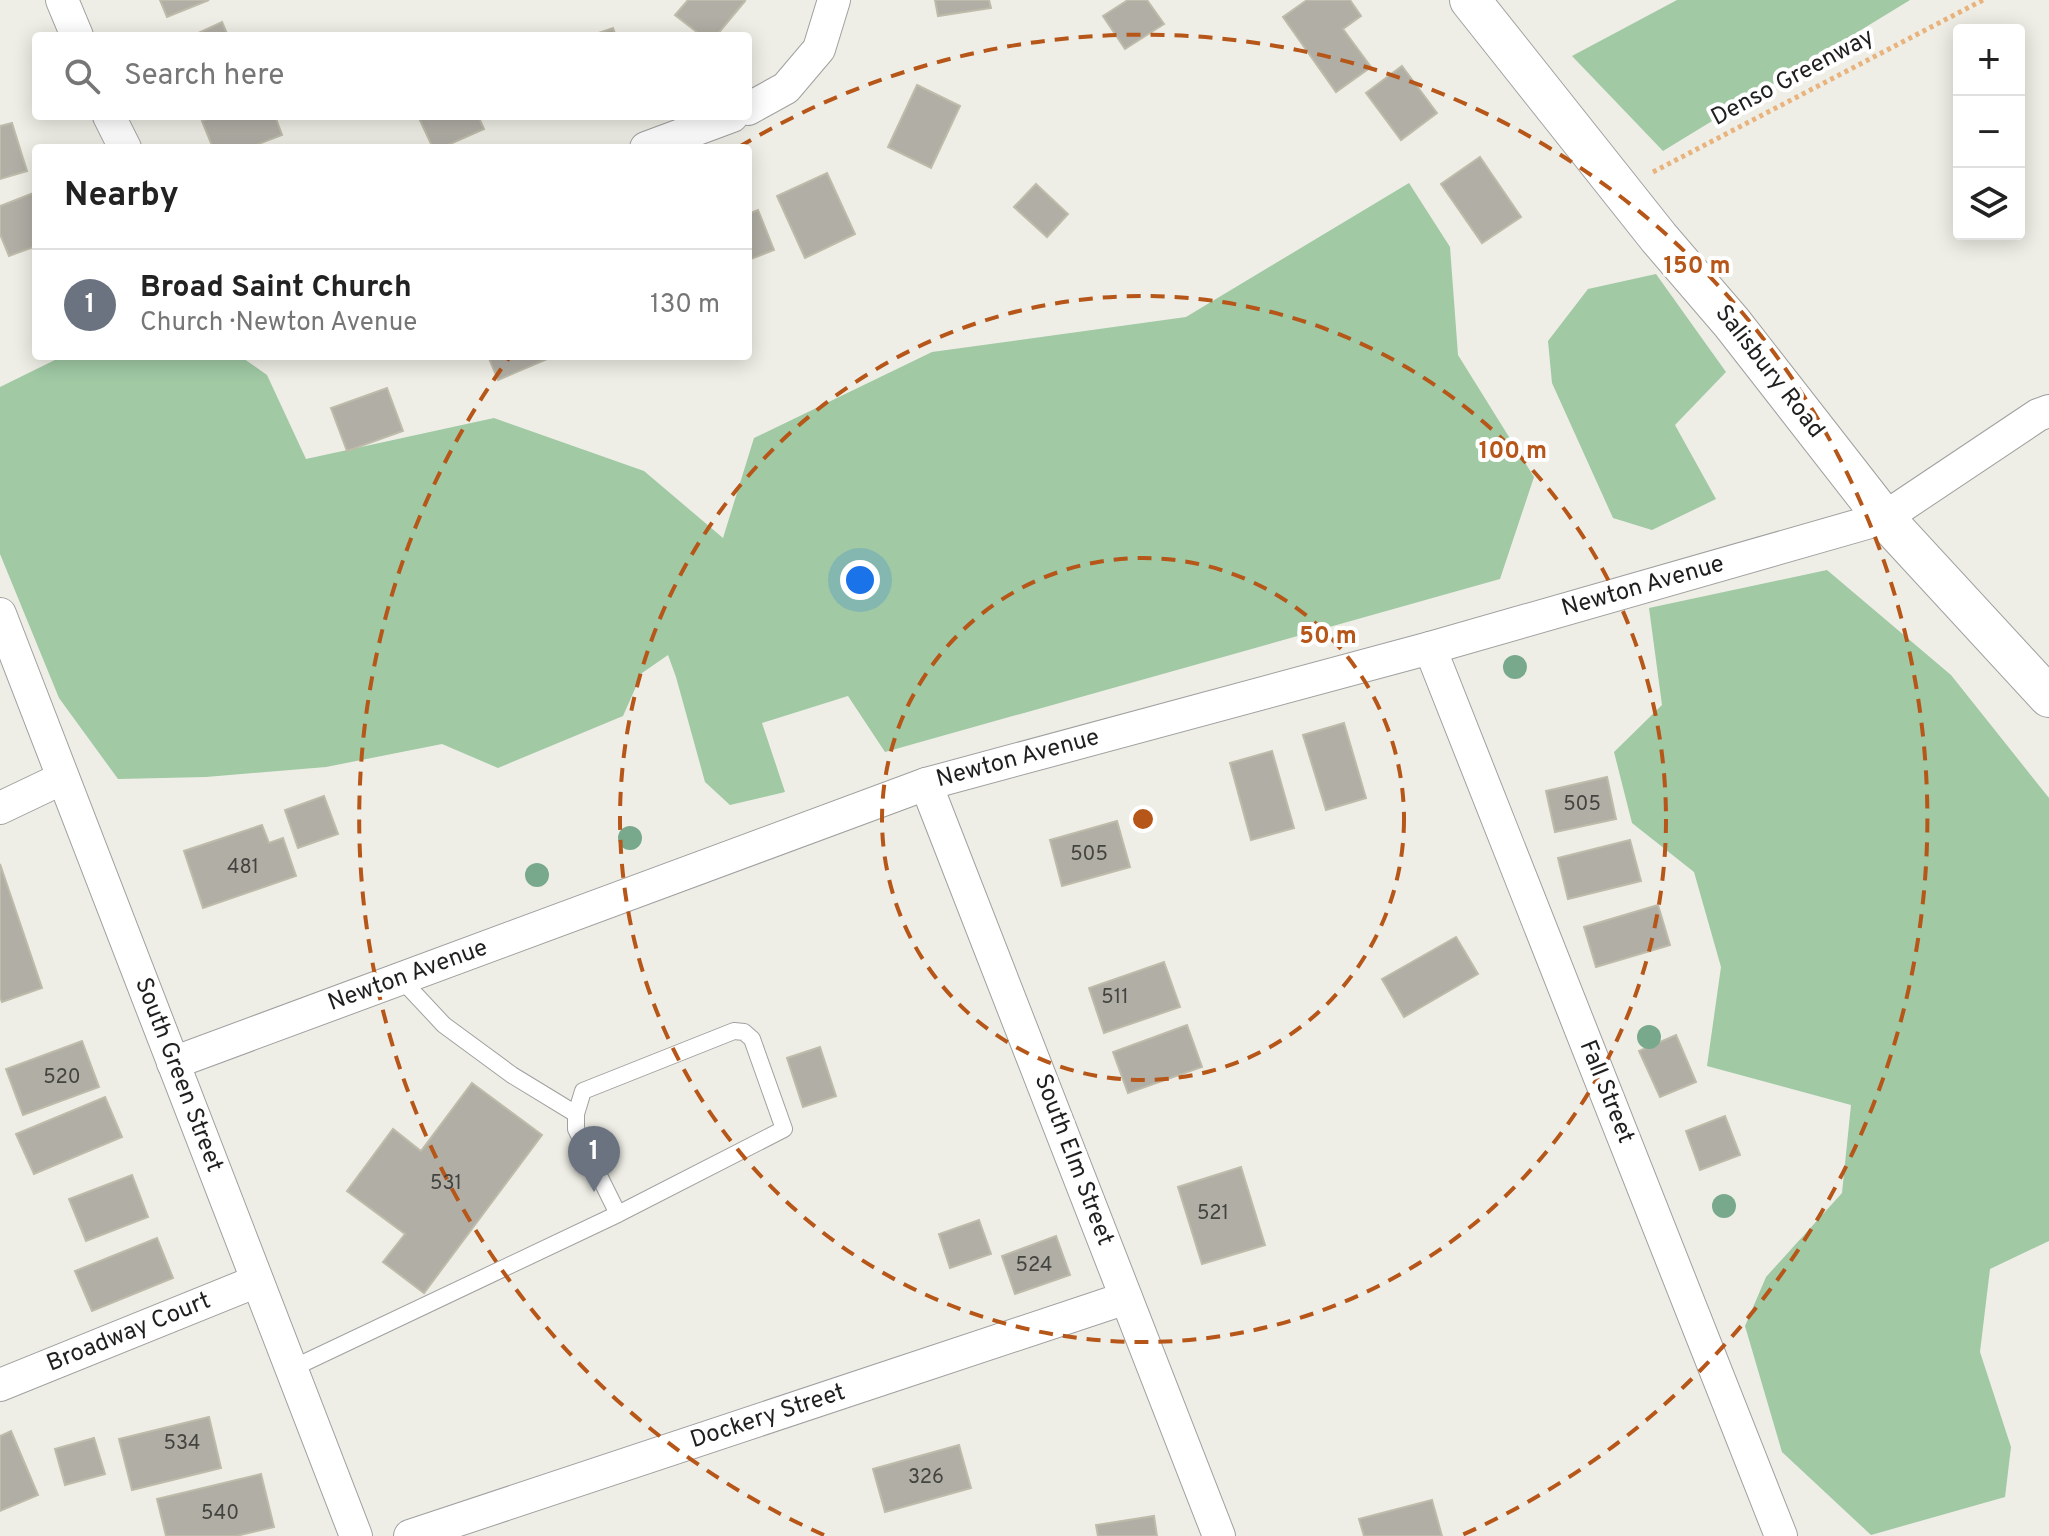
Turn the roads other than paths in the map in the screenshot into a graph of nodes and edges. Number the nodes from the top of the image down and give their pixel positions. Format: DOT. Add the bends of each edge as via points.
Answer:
graph roads {
  1 [pos="62,0"];
  2 [pos="834,0"];
  3 [pos="1470,0"];
  4 [pos="75,32"];
  5 [pos="752,107"];
  6 [pos="111,120"];
  7 [pos="721,120"];
  8 [pos="123,144"];
  9 [pos="657,144"];
  10 [pos="2049,411"];
  11 [pos="1884,518"];
  12 [pos="0,614"];
  13 [pos="1430,648"];
  14 [pos="2049,697"];
  15 [pos="63,778"];
  16 [pos="926,784"];
  17 [pos="0,808"];
  18 [pos="400,978"];
  19 [pos="173,1063"];
  20 [pos="576,1114"];
  21 [pos="618,1214"];
  22 [pos="257,1281"];
  23 [pos="1126,1298"];
  24 [pos="291,1369"];
  25 [pos="0,1385"];
  26 [pos="356,1536"];
  27 [pos="410,1536"];
  28 [pos="1219,1536"];
  29 [pos="1781,1536"];
  1 -- 4 [label="street"];
  2 -- 5 [label="street" via="819,49 786,88"];
  3 -- 11 [label="street, Salisbury Road"];
  6 -- 8 [label="street"];
  7 -- 9 [label="street"];
  10 -- 11 [label="street, Newton Avenue"];
  11 -- 13 [label="street, Newton Avenue"];
  11 -- 14 [label="street, Salisbury Road"];
  12 -- 15 [label="street, South Green Street"];
  13 -- 16 [label="street, Newton Avenue"];
  13 -- 29 [label="street, Fall Street"];
  15 -- 17 [label="street"];
  15 -- 19 [label="street, South Green Street"];
  16 -- 18 [label="street, Newton Avenue"];
  16 -- 23 [label="street, South Elm Street"];
  18 -- 19 [label="street, Newton Avenue"];
  18 -- 20 [label="lane" via="444,1025"];
  19 -- 22 [label="street, South Green Street"];
  20 -- 21 [label="lane" via="576,1129"];
  20 -- 21 [label="lane" via="583,1091 734,1031 752,1039 784,1129"];
  21 -- 24 [label="lane"];
  22 -- 24 [label="street, South Green Street"];
  22 -- 25 [label="street, Broadway Court"];
  23 -- 27 [label="street, Dockery Street"];
  23 -- 28 [label="street, South Elm Street"];
  24 -- 26 [label="street, South Green Street"];
}
